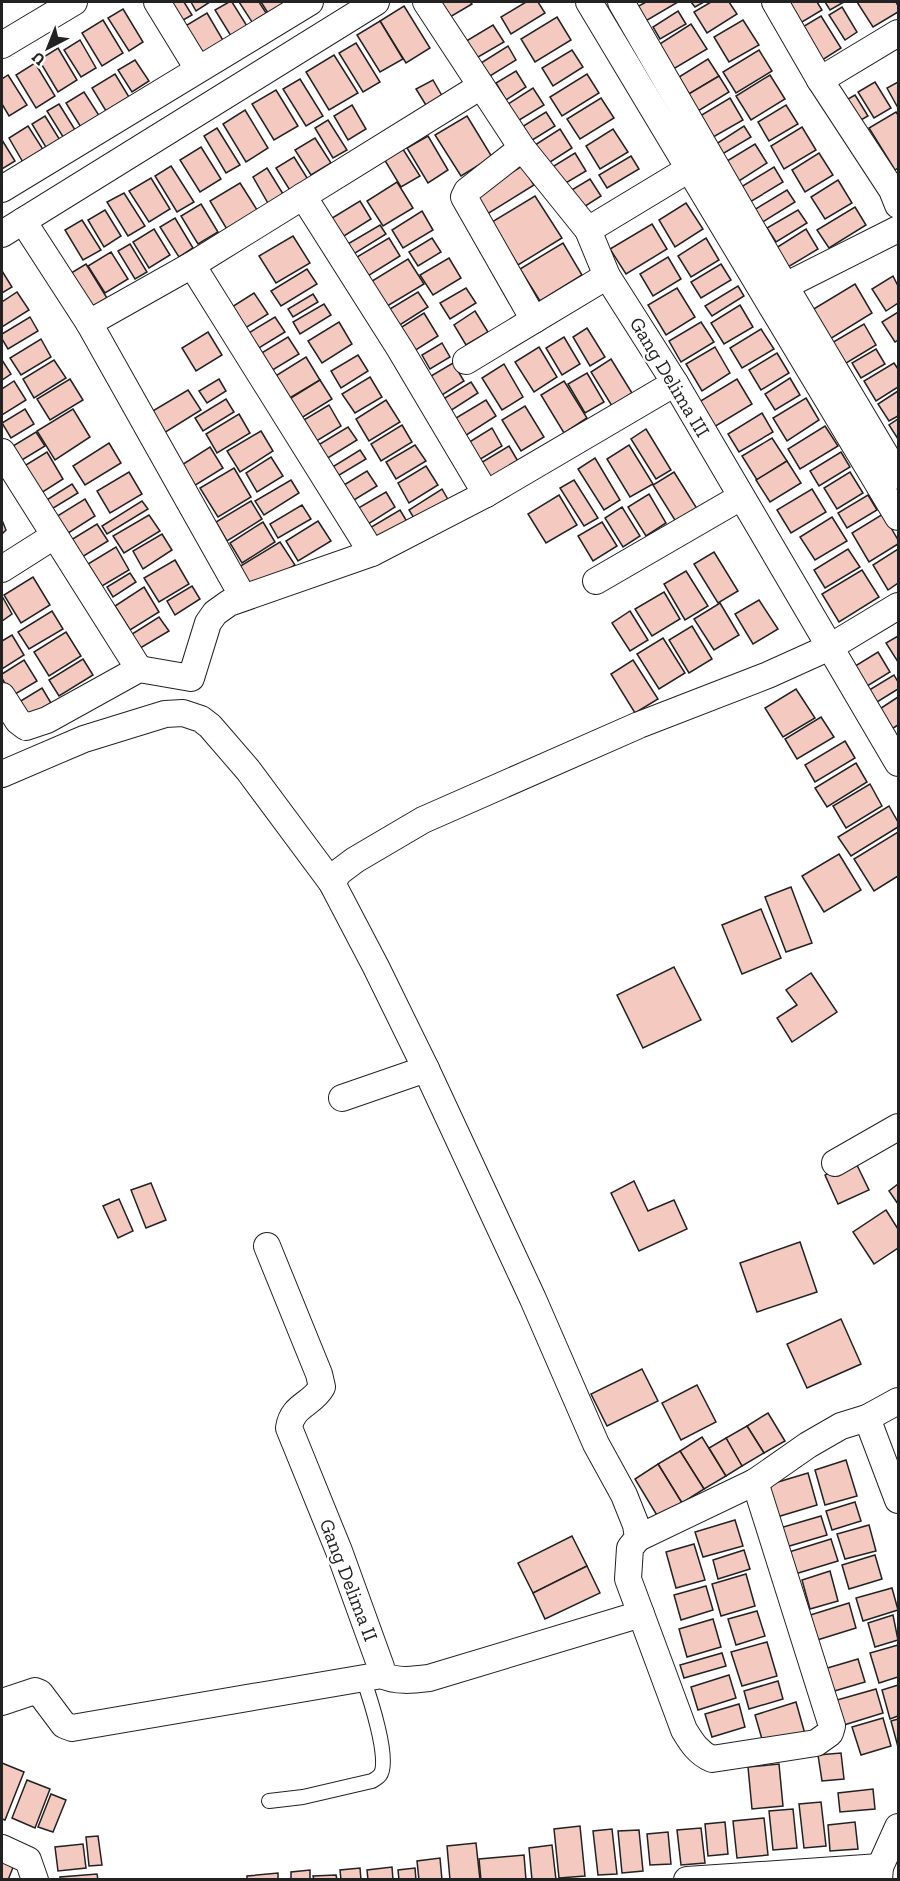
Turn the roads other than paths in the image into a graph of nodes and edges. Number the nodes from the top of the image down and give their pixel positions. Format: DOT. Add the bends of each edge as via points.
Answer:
graph roads {
  1 [pos="74,2"];
  2 [pos="157,2"];
  3 [pos="310,2"];
  4 [pos="376,2"];
  5 [pos="426,2"];
  6 [pos="589,2"];
  7 [pos="621,2"];
  8 [pos="775,2"];
  9 [pos="898,33"];
  10 [pos="2,45"];
  11 [pos="198,69"];
  12 [pos="820,80"];
  13 [pos="481,86"];
  14 [pos="522,148"];
  15 [pos="689,169"];
  16 [pos="2,189"];
  17 [pos="896,194"];
  18 [pos="303,196"];
  19 [pos="12,227"];
  20 [pos="898,229"];
  21 [pos="588,230"];
  22 [pos="192,265"];
  23 [pos="607,276"];
  24 [pos="785,286"];
  25 [pos="534,320"];
  26 [pos="89,323"];
  27 [pos="466,361"];
  28 [pos="675,383"];
  29 [pos="2,452"];
  30 [pos="898,476"];
  31 [pos="486,494"];
  32 [pos="741,497"];
  33 [pos="898,517"];
  34 [pos="54,536"];
  35 [pos="372,552"];
  36 [pos="2,569"];
  37 [pos="596,581"];
  38 [pos="243,597"];
  39 [pos="898,606"];
  40 [pos="830,647"];
  41 [pos="139,669"];
  42 [pos="191,678"];
  43 [pos="2,696"];
  44 [pos="183,713"];
  45 [pos="898,763"];
  46 [pos="2,774"];
  47 [pos="332,883"];
  48 [pos="426,1069"];
  49 [pos="342,1098"];
  50 [pos="898,1126"];
  51 [pos="835,1163"];
  52 [pos="267,1246"];
  53 [pos="898,1401"];
  54 [pos="867,1418"];
  55 [pos="755,1482"];
  56 [pos="898,1500"];
  57 [pos="638,1538"];
  58 [pos="641,1614"];
  59 [pos="373,1676"];
  60 [pos="2,1702"];
  61 [pos="269,1801"];
  62 [pos="898,1827"];
  63 [pos="2,1848"];
  64 [pos="880,1873"];
  65 [pos="694,1879"];
  66 [pos="35,1880"];
  1 -- 10 [label="street"];
  2 -- 11 [label="street"];
  3 -- 11 [label="street"];
  4 -- 19 [label="street"];
  5 -- 13 [label="street, Gang Delima III"];
  6 -- 15 [label="street"];
  7 -- 24 [label="street"];
  8 -- 12 [label="street"];
  9 -- 12 [label="street"];
  11 -- 16 [label="street"];
  12 -- 17 [label="street"];
  13 -- 14 [label="street, Gang Delima III"];
  13 -- 18 [label="street"];
  14 -- 21 [label="street, Gang Delima III"];
  14 -- 25 [label="street" via="464,196"];
  15 -- 21 [label="street"];
  15 -- 33 [label="street"];
  18 -- 22 [label="street"];
  18 -- 31 [label="street"];
  19 -- 26 [label="street"];
  20 -- 24 [label="street"];
  21 -- 23 [label="street, Gang Delima III"];
  22 -- 26 [label="street"];
  22 -- 35 [label="street"];
  23 -- 25 [label="street"];
  23 -- 28 [label="street, Gang Delima III"];
  24 -- 30 [label="street"];
  25 -- 27 [label="street"];
  26 -- 38 [label="street"];
  28 -- 31 [label="street"];
  28 -- 32 [label="street, Gang Delima III"];
  29 -- 34 [label="street"];
  31 -- 35 [label="street"];
  32 -- 37 [label="street"];
  32 -- 40 [label="street, Gang Delima III"];
  34 -- 36 [label="street"];
  34 -- 41 [label="street"];
  35 -- 38 [label="street"];
  38 -- 42 [label="street" via="215,613 208,623"];
  39 -- 40 [label="street"];
  40 -- 45 [label="street, Gang Delima III"];
  40 -- 47 [label="street" via="423,820 355,860"];
  41 -- 42 [label="street"];
  41 -- 43 [label="street" via="34,726 26,727 18,721"];
  42 -- 44 [label="street"];
  44 -- 46 [label="street" via="165,714 84,739"];
  44 -- 47 [label="street" via="201,719 224,742"];
  47 -- 48 [label="street"];
  48 -- 49 [label="street"];
  48 -- 57 [label="street" via="596,1444 624,1496"];
  50 -- 51 [label="street"];
  52 -- 59 [label="street, Gang Delima II" via="322,1387 290,1418 289,1428 381,1667"];
  53 -- 54 [label="street"];
  54 -- 55 [label="street" via="841,1426"];
  54 -- 56 [label="street"];
  55 -- 57 [label="street"];
  55 -- 58 [label="street" via="832,1726 830,1733 816,1743 712,1759 702,1754 684,1730"];
  57 -- 58 [label="street" via="630,1548 628,1579"];
  58 -- 59 [label="street" via="429,1678"];
  59 -- 60 [label="street" via="72,1728 64,1725 35,1691"];
  59 -- 61 [label="lane" via="383,1767 380,1775 372,1781"];
  62 -- 64 [label="street"];
  63 -- 66 [label="street" via="28,1860"];
  64 -- 65 [label="street"];
}
